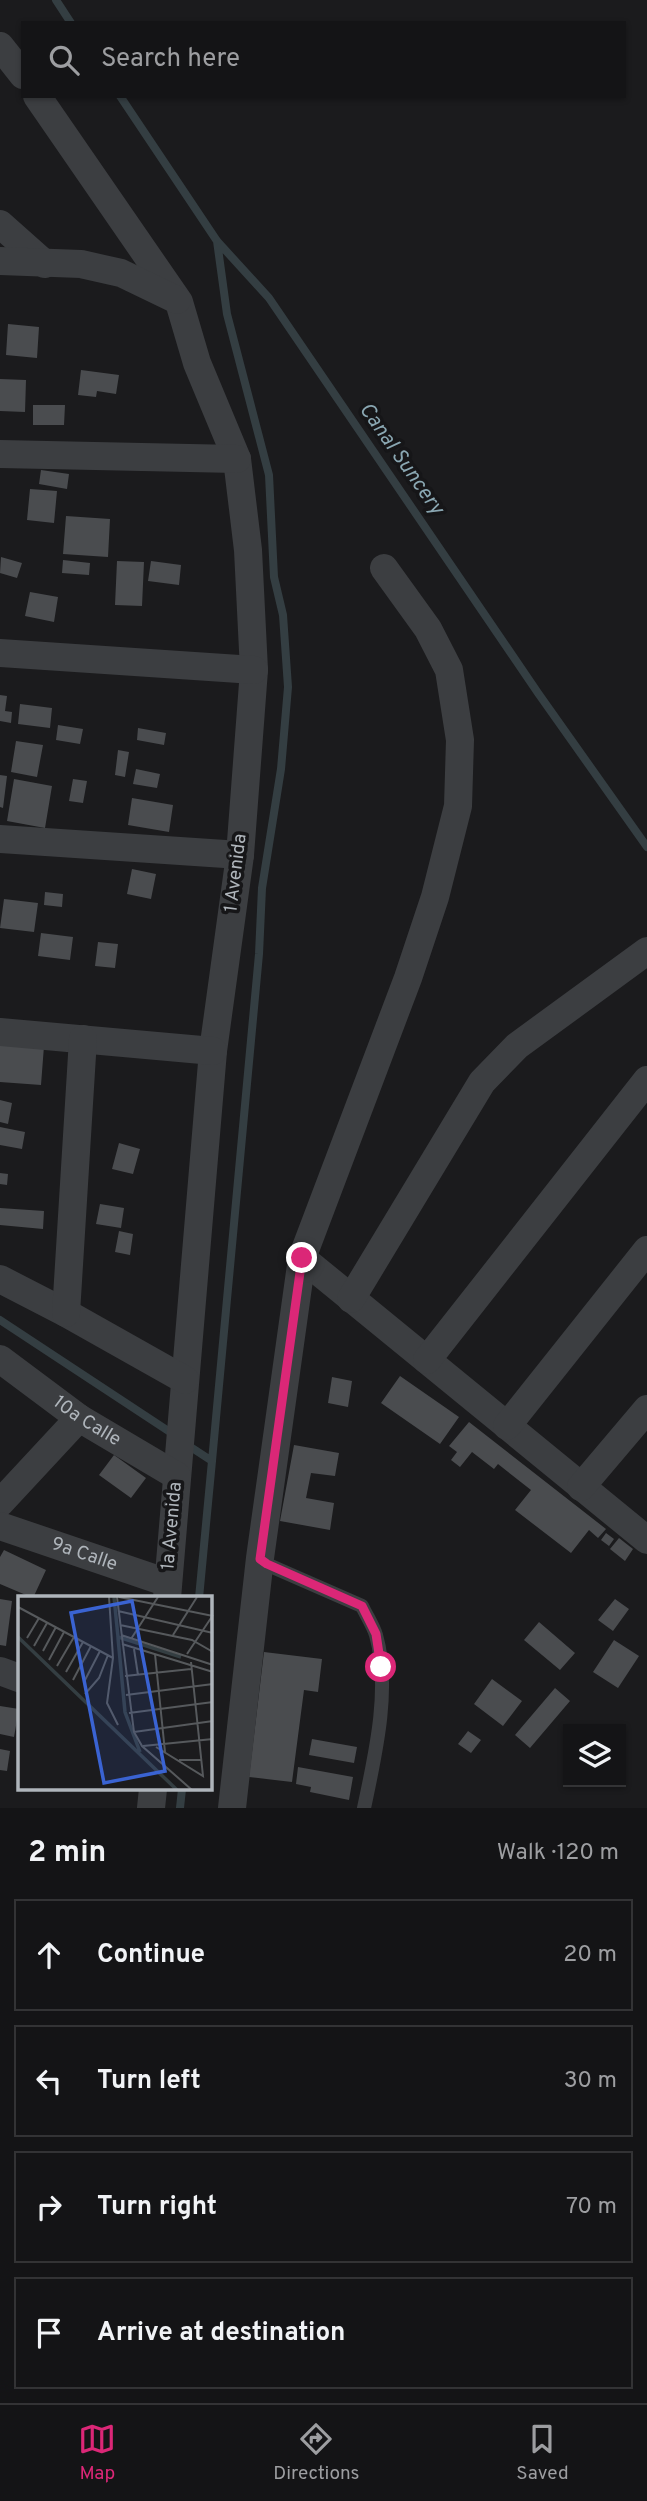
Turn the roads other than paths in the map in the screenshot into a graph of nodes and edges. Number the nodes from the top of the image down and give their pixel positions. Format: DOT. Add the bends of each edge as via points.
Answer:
graph roads {
  1 [pos="0,46"];
  2 [pos="21,72"];
  3 [pos="38,98"];
  4 [pos="0,224"];
  5 [pos="0,261"];
  6 [pos="45,264"];
  7 [pos="179,302"];
  8 [pos="0,454"];
  9 [pos="237,459"];
  10 [pos="384,568"];
  11 [pos="0,653"];
  12 [pos="254,670"];
  13 [pos="0,839"];
  14 [pos="240,855"];
  15 [pos="647,951"];
  16 [pos="0,1032"];
  17 [pos="83,1039"];
  18 [pos="213,1051"];
  19 [pos="647,1080"];
  20 [pos="647,1250"];
  21 [pos="302,1258"];
  22 [pos="0,1279"];
  23 [pos="351,1299"];
  24 [pos="66,1313"];
  25 [pos="0,1359"];
  26 [pos="427,1360"];
  27 [pos="185,1380"];
  28 [pos="647,1409"];
  29 [pos="79,1418"];
  30 [pos="507,1426"];
  31 [pos="178,1465"];
  32 [pos="582,1487"];
  33 [pos="0,1503"];
  34 [pos="0,1526"];
  35 [pos="647,1540"];
  36 [pos="260,1559"];
  37 [pos="167,1590"];
  38 [pos="0,1671"];
  39 [pos="18,1678"];
  40 [pos="153,1790"];
  41 [pos="151,1808"];
  42 [pos="232,1808"];
  43 [pos="365,1808"];
  1 -- 2 [label="street"];
  3 -- 7 [label="street, 1 Avenida"];
  4 -- 6 [label="street"];
  5 -- 6 [label="street"];
  6 -- 7 [label="street" via="81,264 121,273"];
  7 -- 9 [label="street, 1 Avenida" via="197,363"];
  8 -- 9 [label="street"];
  9 -- 12 [label="street, 1 Avenida" via="248,550"];
  10 -- 21 [label="street" via="428,629 449,670 460,740 458,806 408,978"];
  11 -- 12 [label="street"];
  12 -- 14 [label="street, 1 Avenida"];
  13 -- 14 [label="street"];
  14 -- 18 [label="street, 1 Avenida"];
  15 -- 23 [label="street" via="517,1046 482,1082"];
  16 -- 17 [label="street"];
  17 -- 18 [label="street"];
  17 -- 24 [label="street"];
  18 -- 27 [label="street, 1 Avenida"];
  19 -- 26 [label="street"];
  20 -- 30 [label="street"];
  21 -- 23 [label="street"];
  21 -- 36 [label="street"];
  22 -- 24 [label="street"];
  23 -- 26 [label="street"];
  24 -- 27 [label="street"];
  25 -- 29 [label="street, 10a Calle"];
  26 -- 30 [label="street"];
  27 -- 31 [label="street, 1 Avenida"];
  28 -- 32 [label="street"];
  29 -- 31 [label="street, 10a Calle"];
  29 -- 33 [label="street"];
  30 -- 32 [label="street"];
  31 -- 37 [label="street, 1a Avenida"];
  32 -- 35 [label="street"];
  34 -- 37 [label="street, 9a Calle"];
  36 -- 42 [label="street"];
  36 -- 43 [label="lane" via="362,1606 376,1634 381,1667 380,1735"];
  38 -- 39 [label="street"];
  40 -- 41 [label="street"];
}
